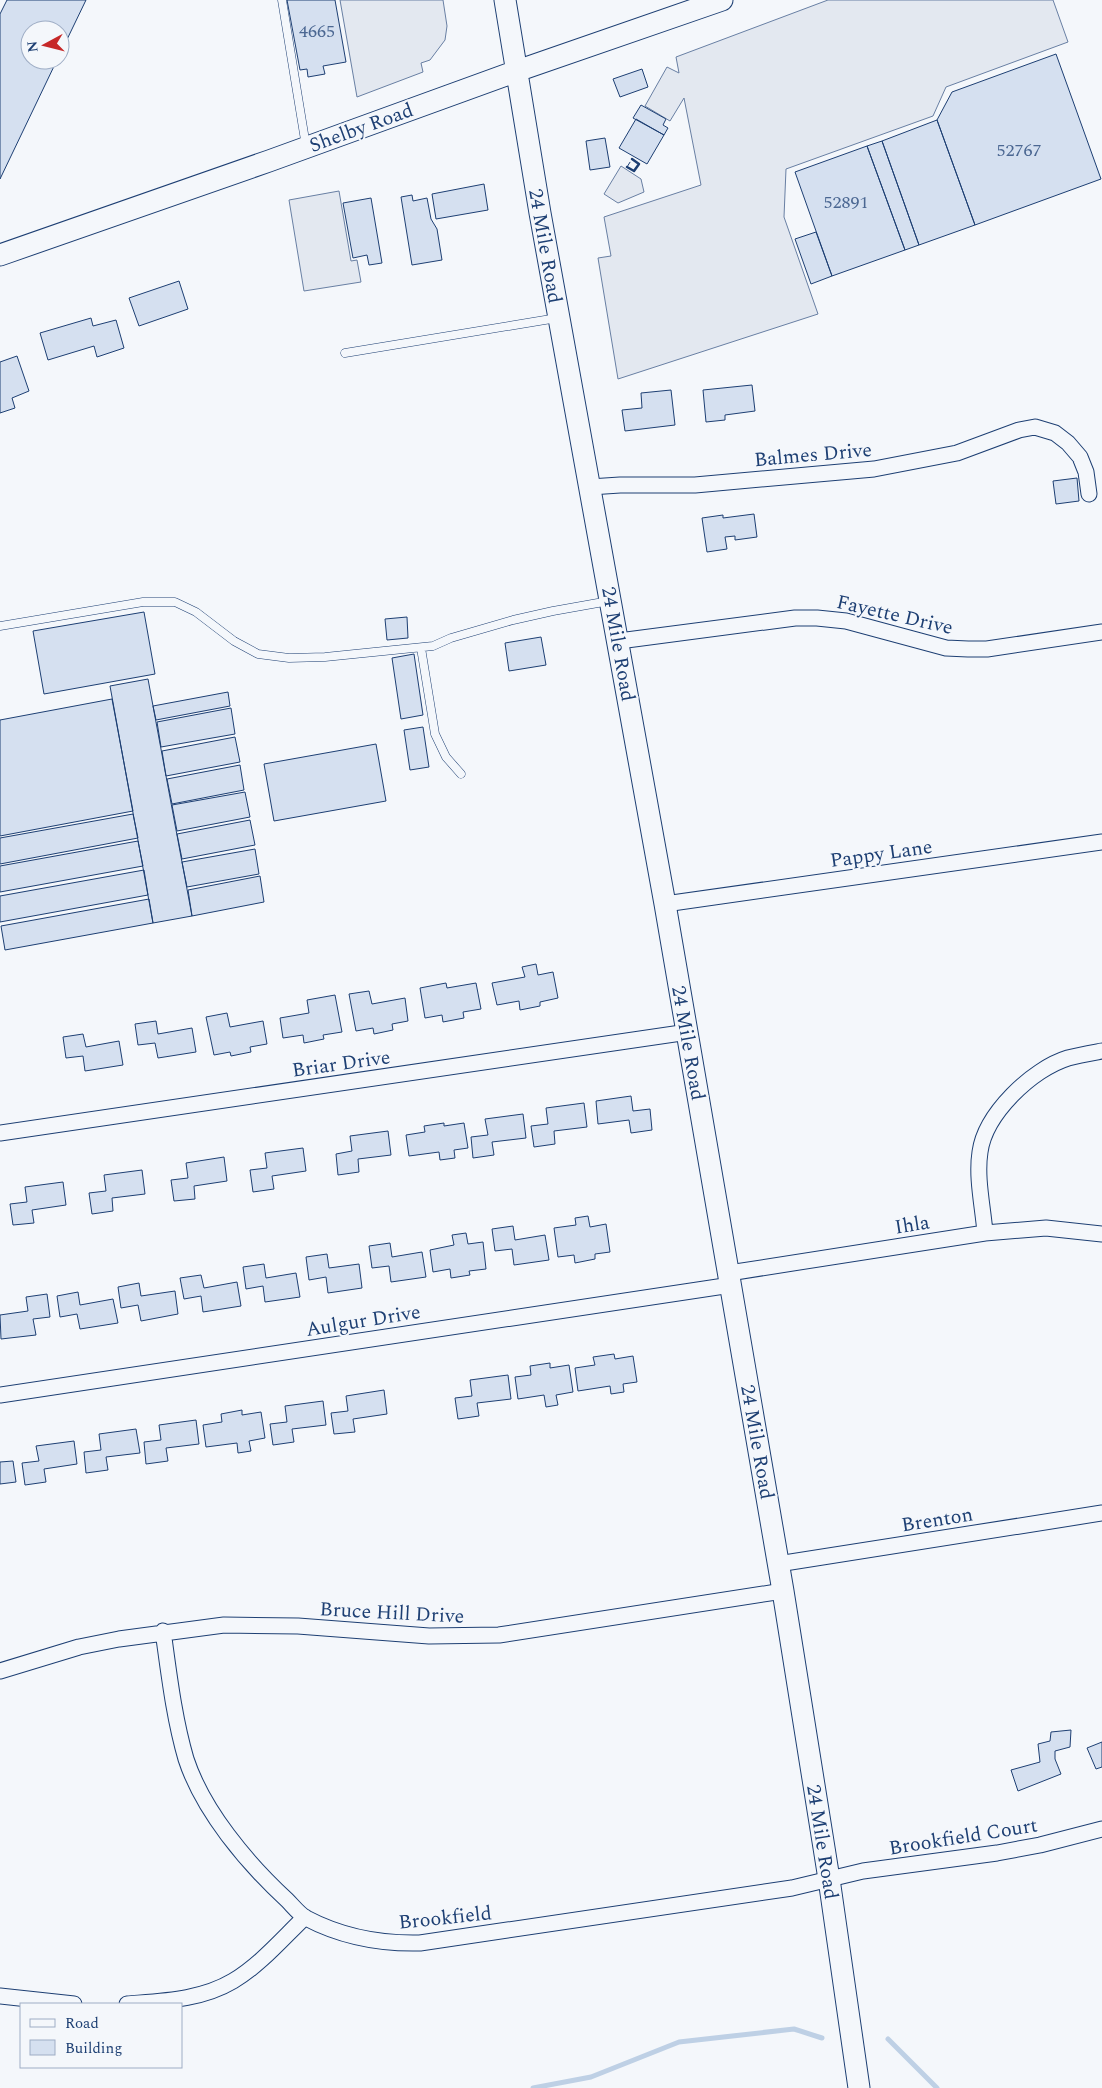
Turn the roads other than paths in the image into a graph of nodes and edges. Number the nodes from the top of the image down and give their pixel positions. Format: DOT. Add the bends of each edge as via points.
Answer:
graph roads {
  1 [pos="282,0"];
  2 [pos="505,0"];
  3 [pos="722,0"];
  4 [pos="517,70"];
  5 [pos="306,147"];
  6 [pos="0,255"];
  7 [pos="559,318"];
  8 [pos="346,353"];
  9 [pos="590,488"];
  10 [pos="1089,494"];
  11 [pos="611,601"];
  12 [pos="0,626"];
  13 [pos="1102,632"];
  14 [pos="618,641"];
  15 [pos="421,648"];
  16 [pos="461,774"];
  17 [pos="1102,842"];
  18 [pos="666,904"];
  19 [pos="688,1032"];
  20 [pos="1102,1051"];
  21 [pos="0,1133"];
  22 [pos="985,1233"];
  23 [pos="1102,1234"];
  24 [pos="730,1279"];
  25 [pos="0,1395"];
  26 [pos="1102,1513"];
  27 [pos="778,1564"];
  28 [pos="783,1591"];
  29 [pos="163,1632"];
  30 [pos="0,1671"];
  31 [pos="1102,1829"];
  32 [pos="829,1879"];
  33 [pos="305,1917"];
  34 [pos="0,1996"];
  35 [pos="65,2003"];
  36 [pos="136,2003"];
  37 [pos="859,2084"];
  1 -- 5 [label="lane"];
  2 -- 4 [label="street, 24 Mile Road"];
  3 -- 4 [label="street, Shelby Road"];
  4 -- 5 [label="street, Shelby Road"];
  4 -- 7 [label="street, 24 Mile Road"];
  5 -- 6 [label="street, Shelby Road"];
  7 -- 8 [label="lane"];
  7 -- 9 [label="street, 24 Mile Road"];
  9 -- 10 [label="street, Balmes Drive" via="695,485 874,469 957,453 1035,427 1055,433 1068,443 1086,472"];
  9 -- 11 [label="street, 24 Mile Road"];
  11 -- 14 [label="street, 24 Mile Road"];
  11 -- 15 [label="lane" via="513,620"];
  12 -- 15 [label="lane" via="143,602 175,602 196,612 234,641 258,654 290,658 325,657"];
  13 -- 14 [label="street, Fayette Drive" via="987,649 946,648 846,621 795,618"];
  14 -- 18 [label="street, 24 Mile Road"];
  15 -- 16 [label="lane" via="436,734 446,757"];
  17 -- 18 [label="street, Pappy Lane"];
  18 -- 19 [label="street, 24 Mile Road"];
  19 -- 21 [label="street, Briar Drive"];
  19 -- 24 [label="street, 24 Mile Road"];
  20 -- 22 [label="street" via="1068,1058 1047,1068 1014,1093 995,1115 980,1152"];
  22 -- 23 [label="street, Ihla" via="1046,1228"];
  22 -- 24 [label="street, Ihla"];
  24 -- 25 [label="street, Aulgur Drive"];
  24 -- 27 [label="street, 24 Mile Road"];
  26 -- 27 [label="street, Brenton"];
  27 -- 28 [label="street, 24 Mile Road"];
  28 -- 29 [label="street, Bruce Hill Drive" via="499,1635 438,1636 298,1626 224,1625"];
  28 -- 32 [label="street, 24 Mile Road"];
  29 -- 30 [label="street, Bruce Hill Drive" via="79,1647"];
  29 -- 33 [label="street, Brookfield" via="181,1737 195,1781 245,1856 268,1883"];
  31 -- 32 [label="street, Brookfield Court" via="997,1853 863,1871"];
  32 -- 33 [label="street, Brookfield" via="784,1889 420,1943 394,1944 359,1938"];
  32 -- 37 [label="street, 24 Mile Road"];
  33 -- 36 [label="street" via="232,1982 196,1996"];
  34 -- 35 [label="street"];
}
